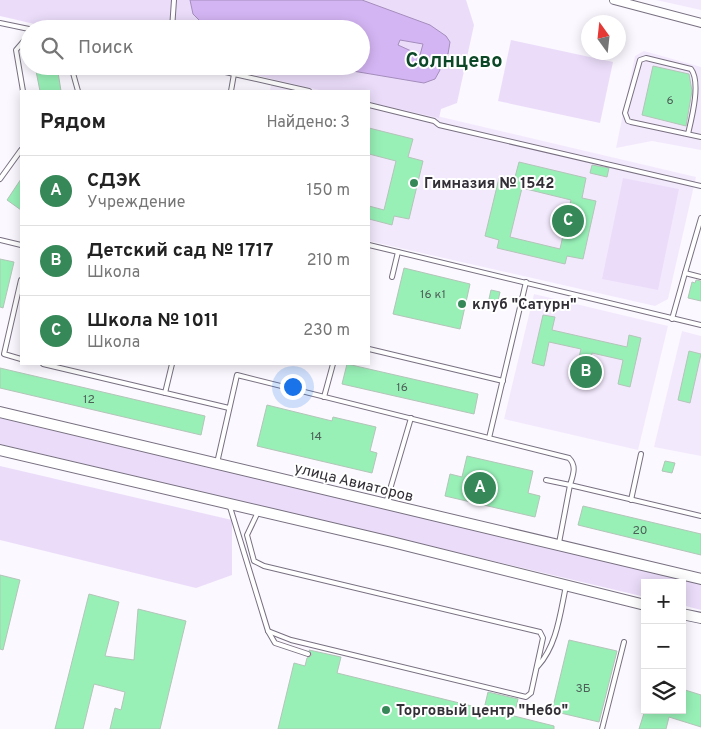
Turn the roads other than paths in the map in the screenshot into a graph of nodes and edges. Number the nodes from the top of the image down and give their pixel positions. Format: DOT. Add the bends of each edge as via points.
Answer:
graph roads {
  1 [pos="174,0"];
  2 [pos="614,0"];
  3 [pos="173,20"];
  4 [pos="0,23"];
  5 [pos="701,23"];
  6 [pos="20,27"];
  7 [pos="20,45"];
  8 [pos="20,73"];
  9 [pos="20,75"];
  10 [pos="74,75"];
  11 [pos="234,75"];
  12 [pos="238,75"];
  13 [pos="23,90"];
  14 [pos="78,90"];
  15 [pos="231,90"];
  16 [pos="305,90"];
  17 [pos="370,105"];
  18 [pos="688,134"];
  19 [pos="701,137"];
  20 [pos="20,151"];
  21 [pos="0,179"];
  22 [pos="701,186"];
  23 [pos="701,218"];
  24 [pos="0,240"];
  25 [pos="20,245"];
  26 [pos="370,245"];
  27 [pos="398,252"];
  28 [pos="685,273"];
  29 [pos="392,277"];
  30 [pos="701,277"];
  31 [pos="526,282"];
  32 [pos="20,284"];
  33 [pos="672,319"];
  34 [pos="701,325"];
  35 [pos="370,349"];
  36 [pos="2,354"];
  37 [pos="20,358"];
  38 [pos="47,365"];
  39 [pos="172,365"];
  40 [pos="332,365"];
  41 [pos="503,381"];
  42 [pos="165,393"];
  43 [pos="324,397"];
  44 [pos="229,408"];
  45 [pos="0,412"];
  46 [pos="411,418"];
  47 [pos="489,438"];
  48 [pos="0,450"];
  49 [pos="642,454"];
  50 [pos="217,464"];
  51 [pos="546,480"];
  52 [pos="570,486"];
  53 [pos="631,500"];
  54 [pos="229,505"];
  55 [pos="386,505"];
  56 [pos="258,512"];
  57 [pos="701,516"];
  58 [pos="558,545"];
  59 [pos="701,579"];
  60 [pos="566,586"];
  61 [pos="641,604"];
  62 [pos="686,615"];
  63 [pos="701,618"];
  64 [pos="268,631"];
  65 [pos="624,642"];
  66 [pos="308,654"];
  67 [pos="536,667"];
  68 [pos="602,729"];
  1 -- 3 [label="lane"];
  2 -- 5 [label="street"];
  4 -- 6 [label="lane"];
  7 -- 8 [label="lane" via="16,50"];
  9 -- 13 [label="lane"];
  10 -- 14 [label="lane"];
  11 -- 15 [label="lane"];
  12 -- 16 [label="lane"];
  17 -- 22 [label="lane" via="439,125"];
  18 -- 18 [label="lane" via="630,122 626,118 640,60 646,58 691,69 695,73 698,88"];
  18 -- 19 [label="lane"];
  20 -- 21 [label="lane"];
  23 -- 28 [label="lane"];
  24 -- 25 [label="lane"];
  26 -- 27 [label="lane"];
  27 -- 29 [label="lane"];
  27 -- 31 [label="lane"];
  28 -- 30 [label="lane"];
  28 -- 33 [label="lane"];
  31 -- 33 [label="lane"];
  31 -- 41 [label="lane"];
  32 -- 36 [label="lane"];
  33 -- 34 [label="lane"];
  35 -- 41 [label="lane"];
  36 -- 37 [label="lane"];
  38 -- 42 [label="lane"];
  39 -- 42 [label="lane"];
  40 -- 43 [label="lane"];
  41 -- 47 [label="lane"];
  42 -- 44 [label="lane"];
  43 -- 44 [label="lane" via="237,375"];
  43 -- 46 [label="lane"];
  44 -- 50 [label="lane"];
  45 -- 50 [label="street, улица Авиаторов"];
  46 -- 47 [label="lane"];
  46 -- 55 [label="lane"];
  47 -- 52 [label="lane" via="569,458 574,467"];
  48 -- 54 [label="street"];
  49 -- 53 [label="lane"];
  50 -- 55 [label="street, улица Авиаторов"];
  51 -- 52 [label="lane"];
  52 -- 53 [label="lane"];
  52 -- 58 [label="lane"];
  53 -- 57 [label="lane"];
  54 -- 56 [label="street"];
  54 -- 64 [label="lane"];
  55 -- 58 [label="street, улица Авиаторов"];
  56 -- 60 [label="street"];
  56 -- 67 [label="lane" via="247,535 254,561 278,570 540,632 543,638"];
  58 -- 59 [label="street, улица Авиаторов"];
  60 -- 61 [label="street"];
  60 -- 67 [label="lane" via="548,655"];
  62 -- 63 [label="street"];
  64 -- 66 [label="lane" via="275,643"];
  64 -- 67 [label="lane" via="291,640 526,697 530,693"];
  65 -- 68 [label="lane"];
}
